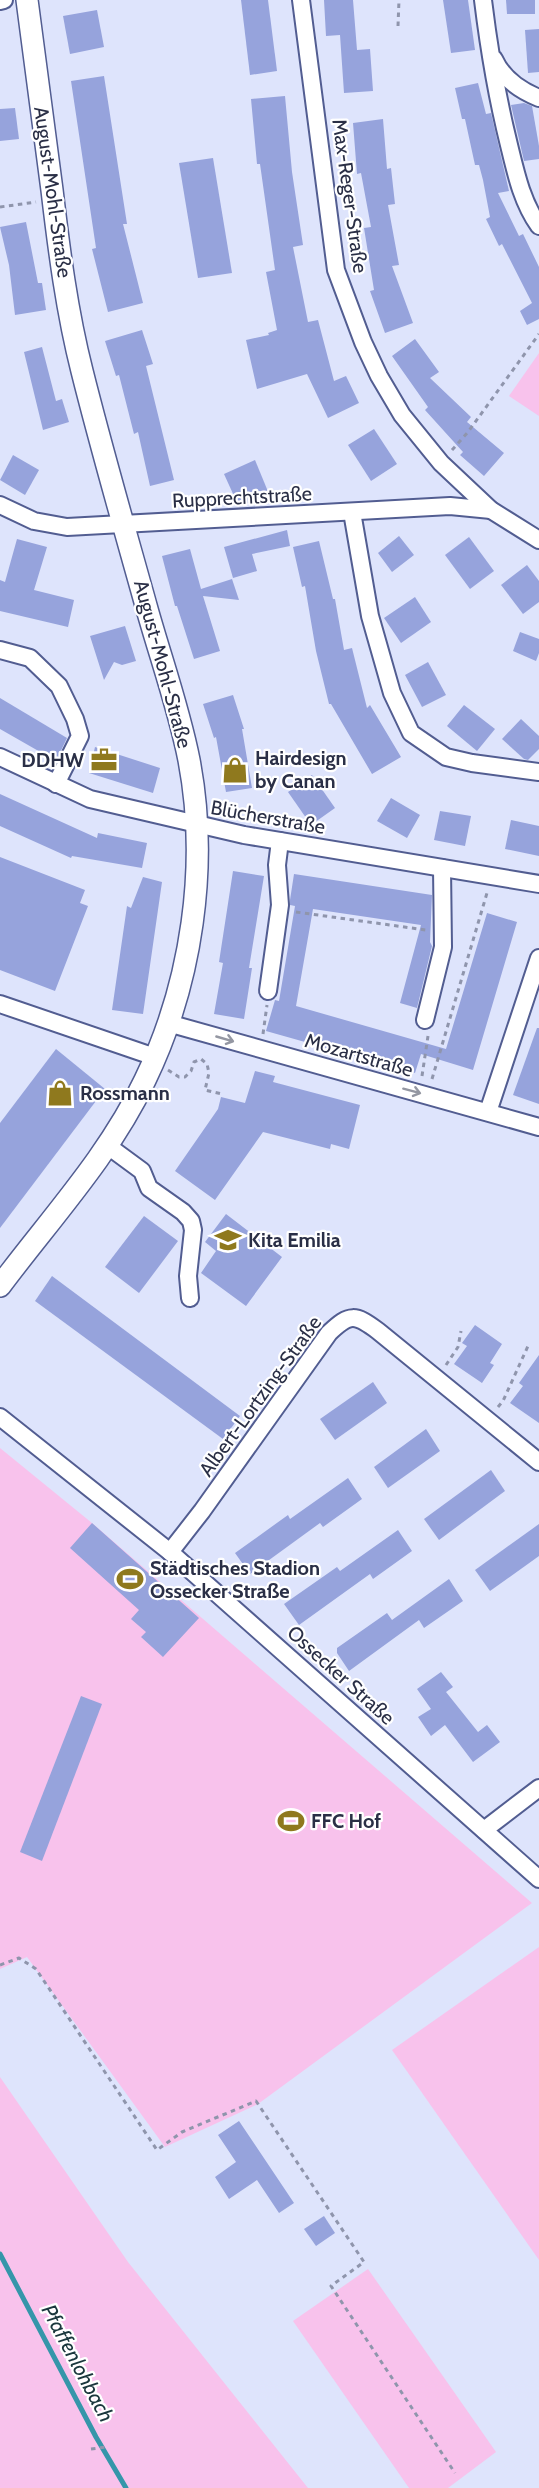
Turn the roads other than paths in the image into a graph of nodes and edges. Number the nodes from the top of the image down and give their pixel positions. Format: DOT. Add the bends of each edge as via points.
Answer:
graph roads {
  1 [pos="27,0"];
  2 [pos="302,0"];
  3 [pos="483,0"];
  4 [pos="489,50"];
  5 [pos="539,98"];
  6 [pos="539,226"];
  7 [pos="0,505"];
  8 [pos="491,510"];
  9 [pos="352,512"];
  10 [pos="125,525"];
  11 [pos="539,540"];
  12 [pos="0,650"];
  13 [pos="0,757"];
  14 [pos="539,772"];
  15 [pos="56,784"];
  16 [pos="196,825"];
  17 [pos="280,841"];
  18 [pos="442,868"];
  19 [pos="539,884"];
  20 [pos="539,958"];
  21 [pos="268,992"];
  22 [pos="0,1004"];
  23 [pos="425,1020"];
  24 [pos="168,1023"];
  25 [pos="154,1060"];
  26 [pos="488,1112"];
  27 [pos="539,1127"];
  28 [pos="108,1146"];
  29 [pos="0,1286"];
  30 [pos="190,1298"];
  31 [pos="0,1417"];
  32 [pos="539,1462"];
  33 [pos="170,1552"];
  34 [pos="539,1788"];
  35 [pos="484,1830"];
  36 [pos="539,1879"];
  1 -- 10 [label="main road, August-Mohl-Straße" via="68,303 81,369"];
  2 -- 8 [label="street, Max-Reger-Straße" via="336,270 349,309 379,376 402,415 441,463"];
  3 -- 4 [label="street"];
  4 -- 5 [label="street" via="503,75 524,92"];
  4 -- 6 [label="street" via="518,180 527,209"];
  7 -- 10 [label="street, Rupprechtstraße" via="51,525"];
  8 -- 9 [label="street, Rupprechtstraße" via="450,506"];
  8 -- 11 [label="street, Max-Reger-Straße"];
  9 -- 10 [label="street, Rupprechtstraße"];
  9 -- 14 [label="street" via="370,616 392,693 411,733 446,757"];
  10 -- 16 [label="main road, August-Mohl-Straße" via="189,760"];
  12 -- 15 [label="street" via="30,658 59,686 75,719 80,736"];
  13 -- 15 [label="street, Blücherstraße"];
  15 -- 16 [label="street, Blücherstraße" via="106,803"];
  16 -- 17 [label="street, Blücherstraße"];
  16 -- 24 [label="main road, August-Mohl-Straße" via="197,876 191,924"];
  17 -- 18 [label="street, Blücherstraße"];
  17 -- 21 [label="street" via="279,910"];
  18 -- 19 [label="street, Blücherstraße"];
  18 -- 23 [label="street" via="443,947"];
  20 -- 26 [label="street"];
  22 -- 25 [label="street"];
  24 -- 25 [label="main road, August-Mohl-Straße"];
  24 -- 26 [label="street, Mozartstraße, one-way"];
  25 -- 28 [label="main road, August-Mohl-Straße"];
  26 -- 27 [label="street, Mozartstraße"];
  28 -- 29 [label="main road, August-Mohl-Straße"];
  28 -- 30 [label="street" via="142,1171 149,1188 191,1221"];
  31 -- 33 [label="street, Ossecker Straße"];
  32 -- 33 [label="street, Albert-Lortzing-Straße" via="360,1318 344,1319 329,1333"];
  33 -- 35 [label="street, Ossecker Straße"];
  34 -- 35 [label="street"];
  35 -- 36 [label="street, Ossecker Straße"];
}
